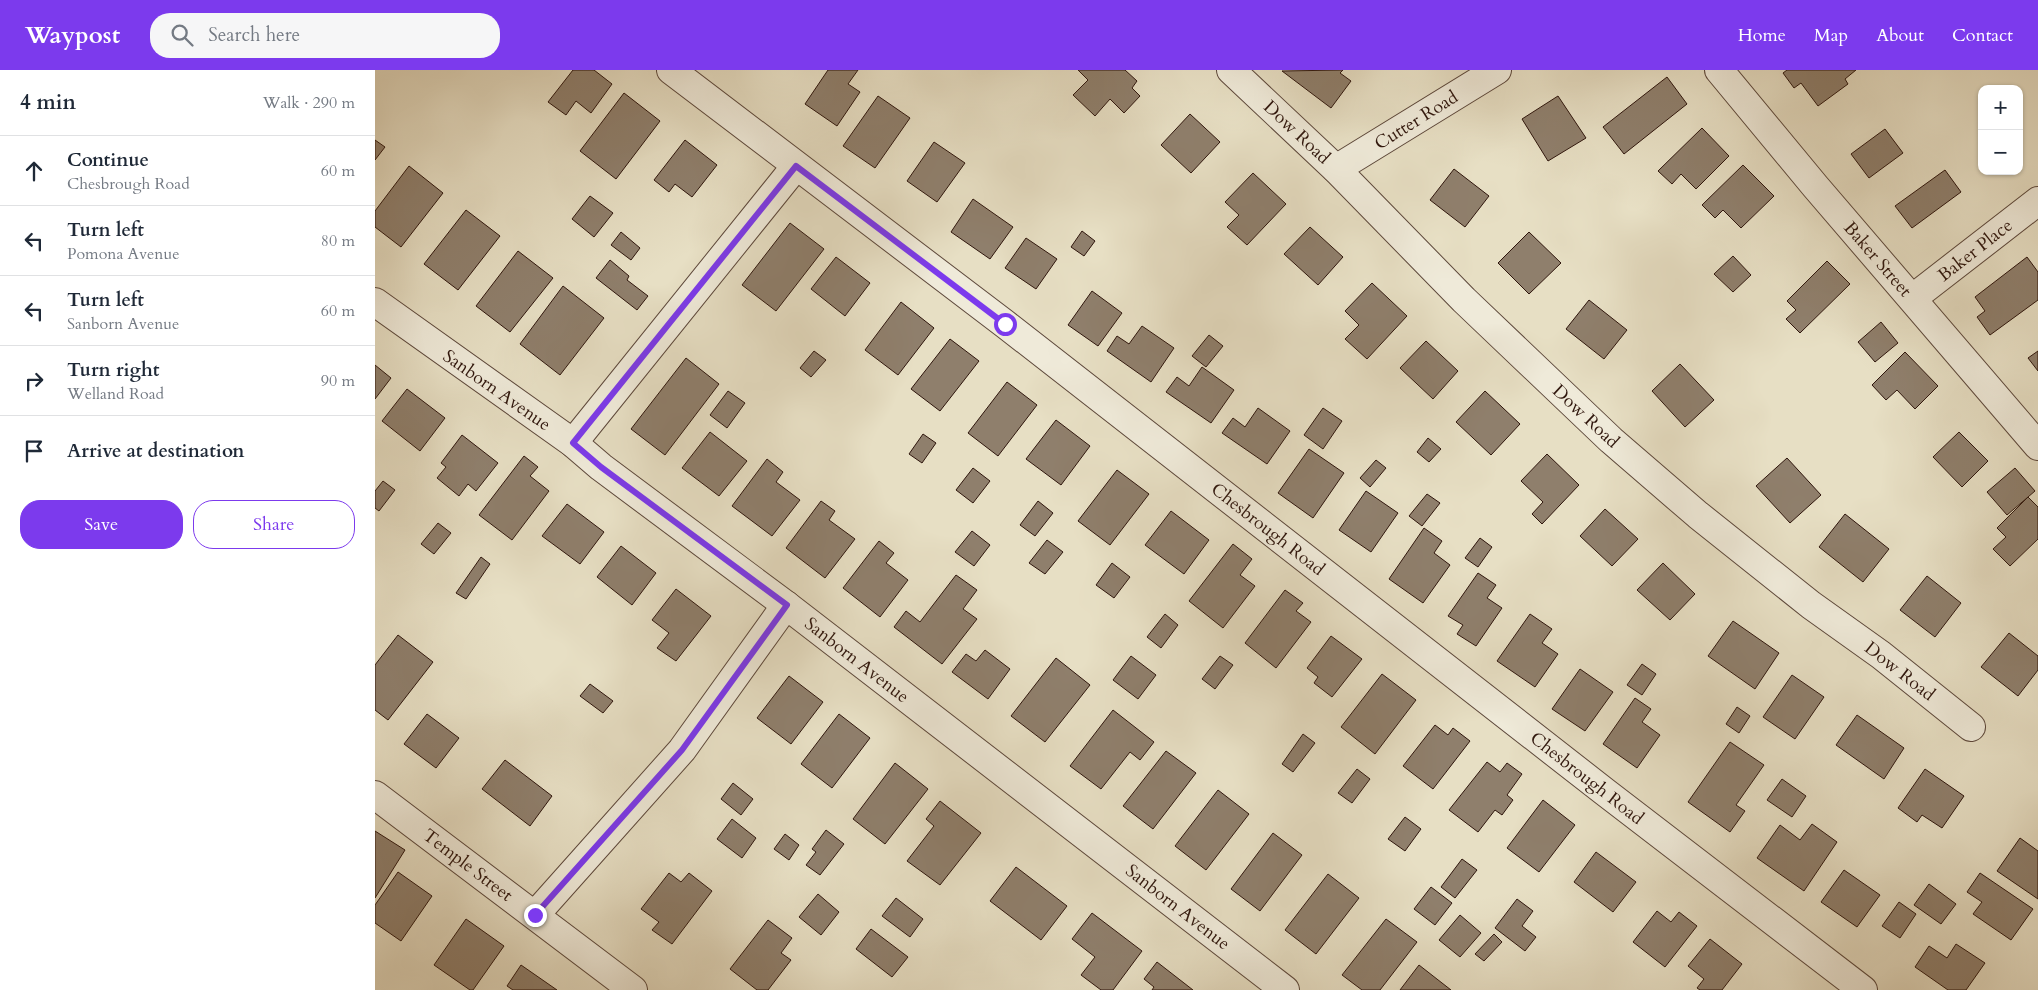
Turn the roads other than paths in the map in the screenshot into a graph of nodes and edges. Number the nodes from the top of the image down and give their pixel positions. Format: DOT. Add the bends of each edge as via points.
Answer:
graph roads {
  1 [pos="671,70"];
  2 [pos="1231,70"];
  3 [pos="1497,70"];
  4 [pos="1719,70"];
  5 [pos="796,166"];
  6 [pos="1336,170"];
  7 [pos="2038,201"];
  8 [pos="1913,298"];
  9 [pos="375,302"];
  10 [pos="573,443"];
  11 [pos="2038,446"];
  12 [pos="787,605"];
  13 [pos="1971,728"];
  14 [pos="375,795"];
  15 [pos="535,915"];
  16 [pos="633,990"];
  17 [pos="1285,990"];
  18 [pos="1863,990"];
  1 -- 5 [label="street, Chesbrough Road"];
  2 -- 6 [label="street, Dow Road"];
  3 -- 6 [label="street, Cutter Road"];
  4 -- 8 [label="street, Baker Street"];
  5 -- 10 [label="street"];
  5 -- 18 [label="street, Chesbrough Road" via="1005,324"];
  6 -- 13 [label="street, Dow Road" via="1464,300 1611,440 1705,521"];
  7 -- 8 [label="street, Baker Place"];
  8 -- 11 [label="street, Baker Street"];
  9 -- 10 [label="street, Sanborn Avenue"];
  10 -- 12 [label="street, Sanborn Avenue"];
  12 -- 15 [label="street" via="682,750"];
  12 -- 17 [label="street, Sanborn Avenue"];
  14 -- 15 [label="street, Temple Street"];
  15 -- 16 [label="street, Temple Street"];
}
